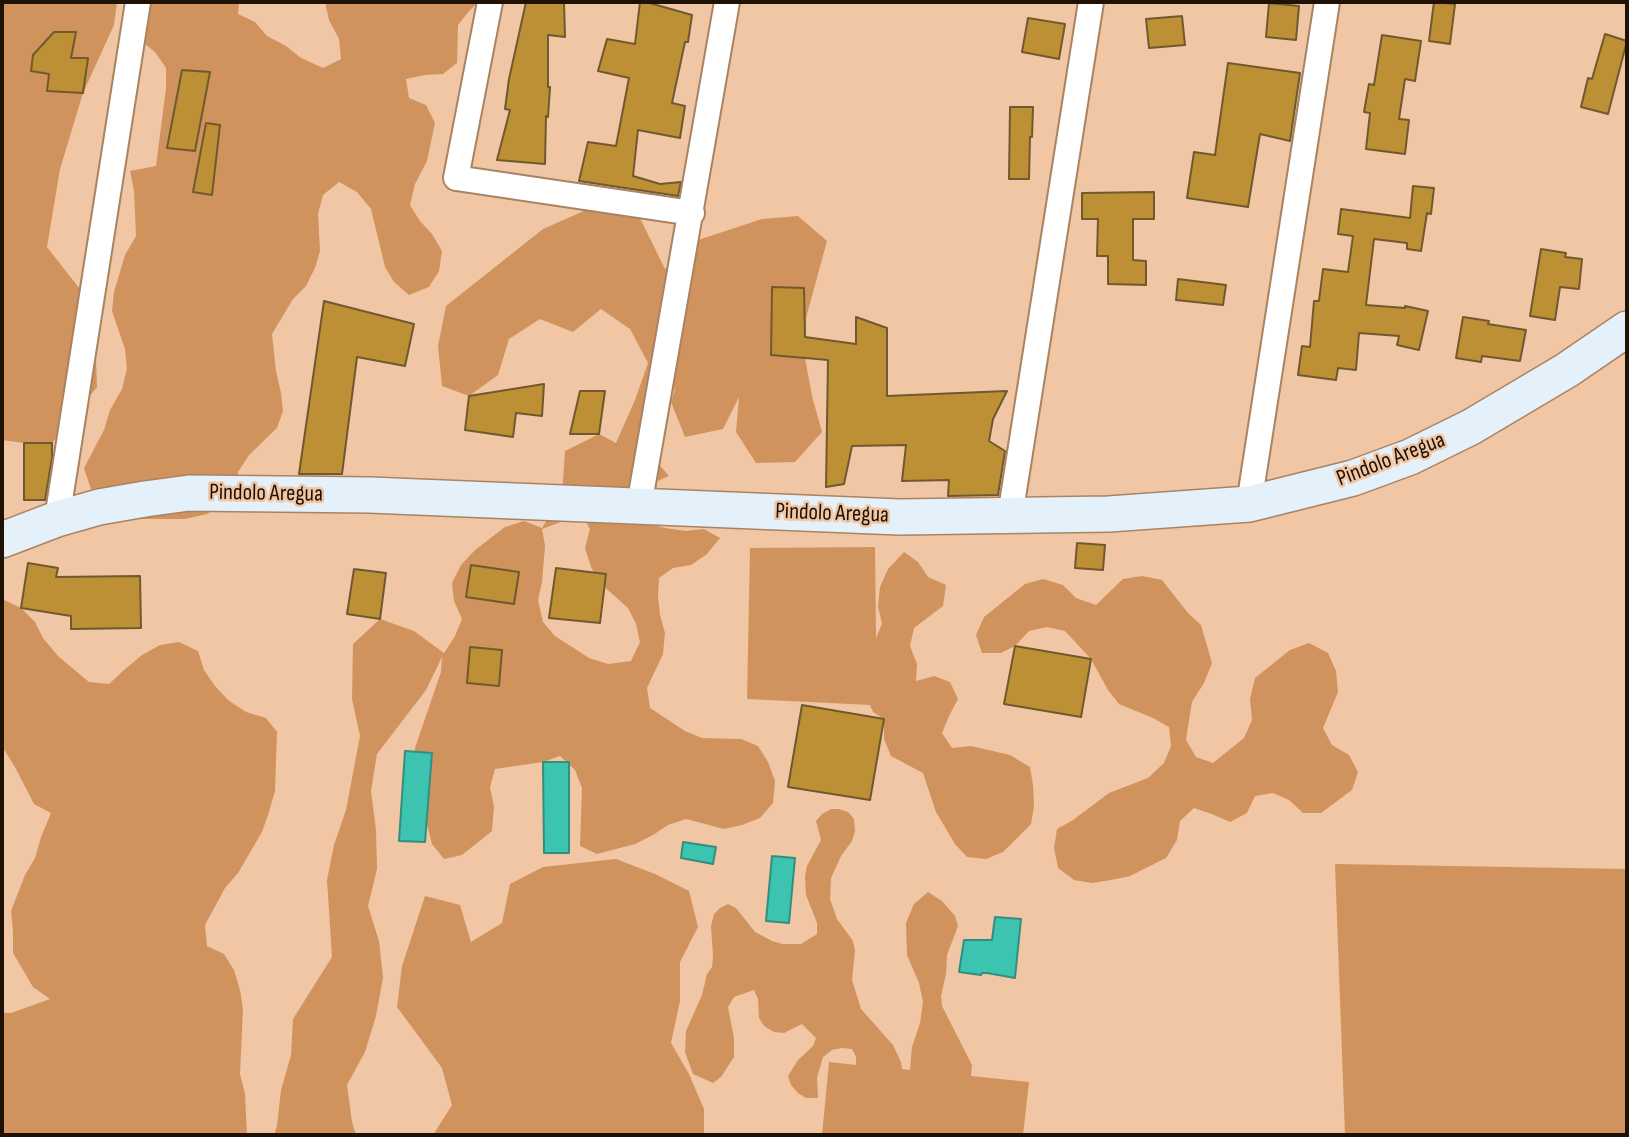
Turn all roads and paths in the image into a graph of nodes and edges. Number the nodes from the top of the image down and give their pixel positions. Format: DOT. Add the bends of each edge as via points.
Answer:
graph roads {
  1 [pos="138,2"];
  2 [pos="490,2"];
  3 [pos="727,2"];
  4 [pos="1091,2"];
  5 [pos="1327,2"];
  6 [pos="692,213"];
  7 [pos="1627,330"];
  8 [pos="1249,504"];
  9 [pos="639,506"];
  10 [pos="1010,516"];
  11 [pos="57,519"];
  12 [pos="2,540"];
  1 -- 11 [label="street"];
  2 -- 6 [label="street" via="456,178"];
  3 -- 6 [label="street"];
  4 -- 10 [label="street"];
  5 -- 8 [label="street"];
  6 -- 9 [label="street"];
  7 -- 8 [label="main road, Pindolo Aregua" via="1483,420 1410,457 1353,478"];
  8 -- 10 [label="main road, Pindolo Aregua"];
  9 -- 10 [label="main road, Pindolo Aregua" via="899,517"];
  9 -- 11 [label="main road, Pindolo Aregua" via="189,493 99,507"];
  11 -- 12 [label="main road, Pindolo Aregua"];
}
